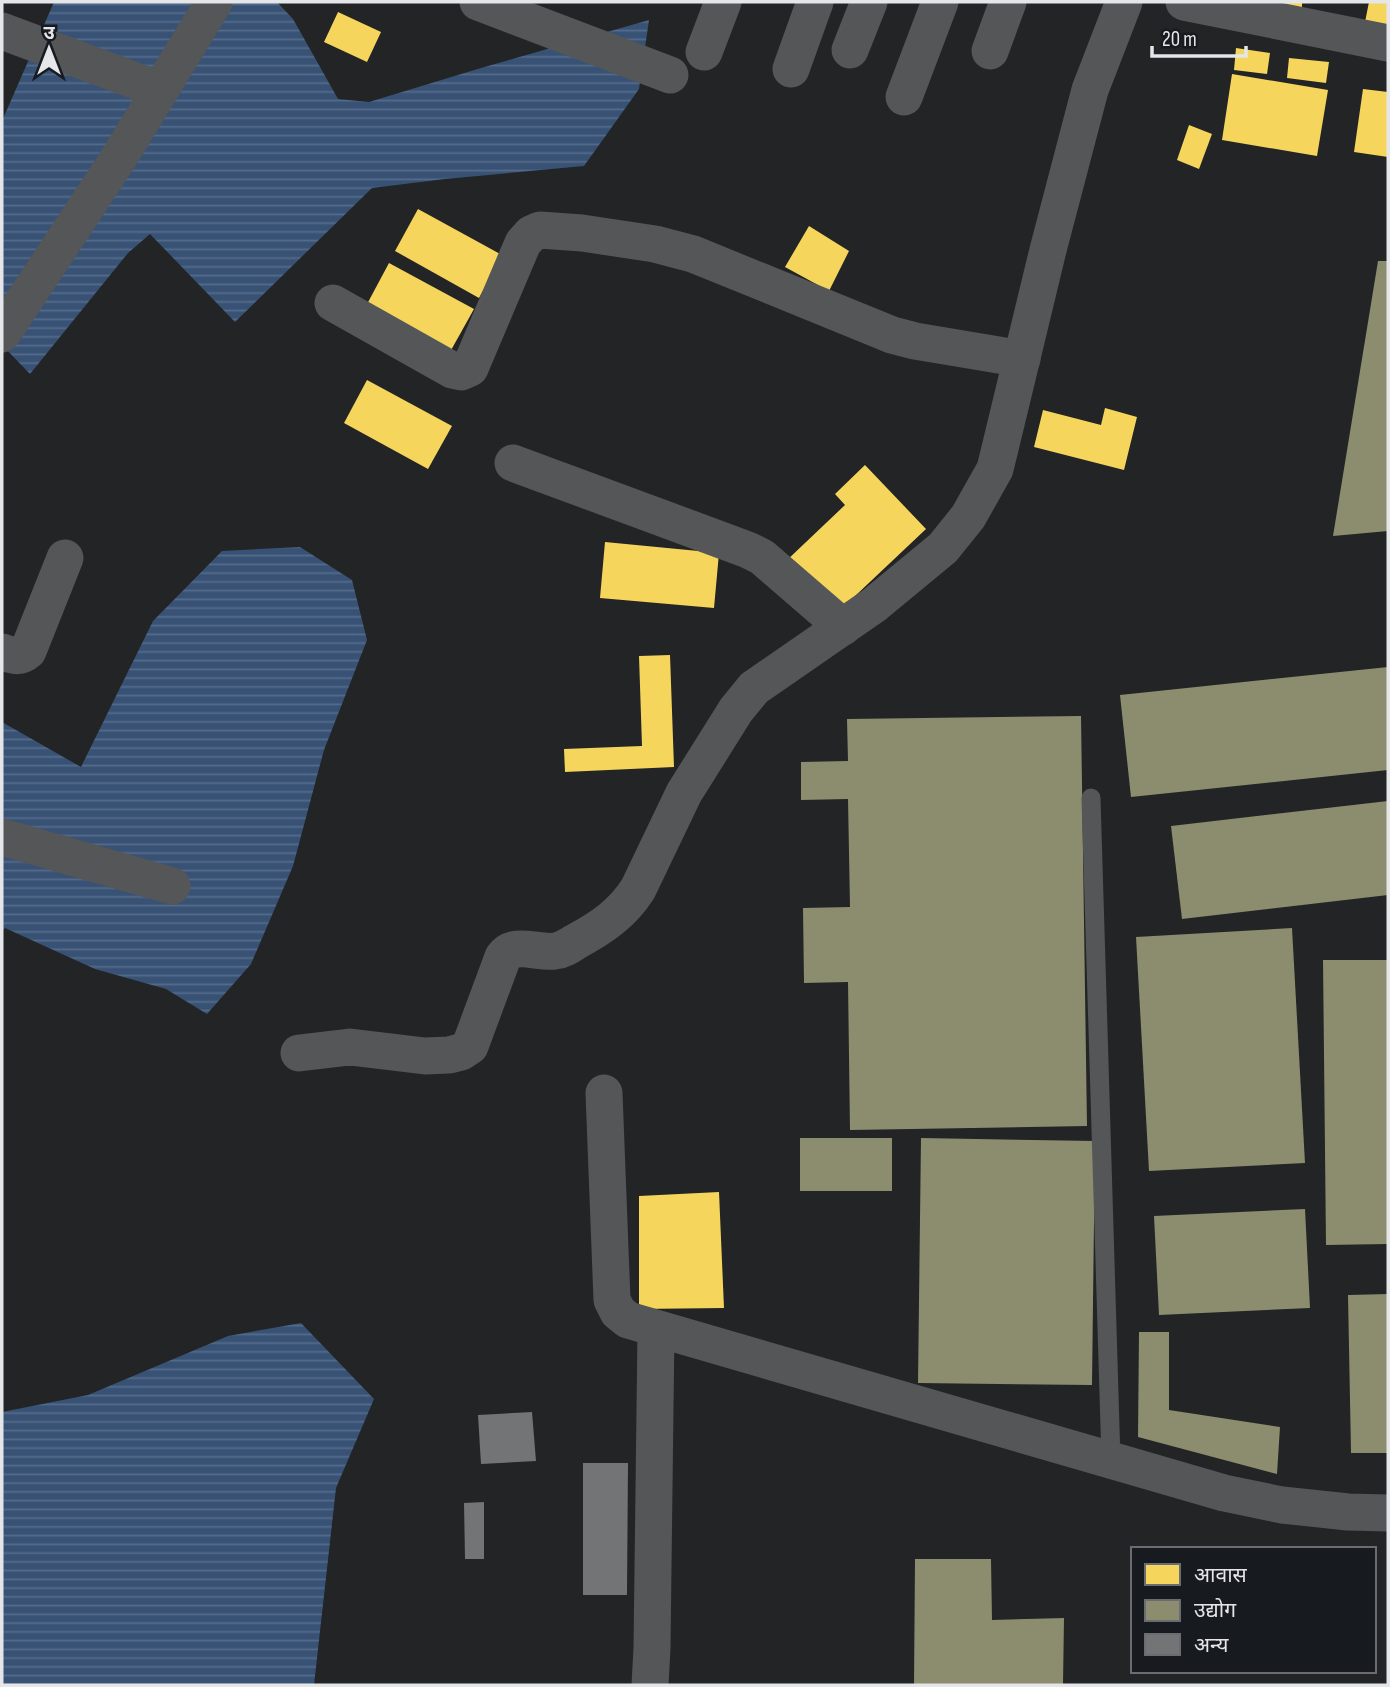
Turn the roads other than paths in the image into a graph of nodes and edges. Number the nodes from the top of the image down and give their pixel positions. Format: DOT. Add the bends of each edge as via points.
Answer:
graph roads {
  1 [pos="214,2"];
  2 [pos="723,2"];
  3 [pos="815,2"];
  4 [pos="869,2"];
  5 [pos="940,2"];
  6 [pos="1008,2"];
  7 [pos="1124,2"];
  8 [pos="1184,2"];
  9 [pos="491,4"];
  10 [pos="2,31"];
  11 [pos="1388,43"];
  12 [pos="850,50"];
  13 [pos="990,51"];
  14 [pos="704,52"];
  15 [pos="791,69"];
  16 [pos="670,75"];
  17 [pos="160,90"];
  18 [pos="904,97"];
  19 [pos="332,303"];
  20 [pos="2,334"];
  21 [pos="1022,359"];
  22 [pos="513,463"];
  23 [pos="65,558"];
  24 [pos="843,627"];
  25 [pos="2,652"];
  26 [pos="1091,798"];
  27 [pos="2,837"];
  28 [pos="172,886"];
  29 [pos="299,1053"];
  30 [pos="604,1093"];
  31 [pos="656,1330"];
  32 [pos="1111,1460"];
  33 [pos="1388,1513"];
  34 [pos="650,1685"];
  1 -- 17 [label="street"];
  2 -- 14 [label="street"];
  3 -- 15 [label="street"];
  4 -- 12 [label="street"];
  5 -- 18 [label="street"];
  6 -- 13 [label="street"];
  7 -- 21 [label="street" via="1090,90"];
  8 -- 11 [label="street"];
  9 -- 16 [label="street"];
  10 -- 17 [label="street"];
  17 -- 20 [label="street"];
  19 -- 21 [label="street" via="461,372 470,368 530,234 540,230 572,232 693,254 892,335"];
  21 -- 24 [label="street" via="995,469 968,517 943,548"];
  22 -- 24 [label="street" via="748,550"];
  23 -- 25 [label="street" via="28,651 18,656"];
  24 -- 29 [label="street" via="754,688 736,710 684,793 630,902 608,923 561,950 507,951 470,1046 449,1055 425,1056 349,1047"];
  26 -- 32 [label="lane"];
  27 -- 28 [label="street"];
  30 -- 31 [label="street" via="612,1300 628,1320"];
  31 -- 32 [label="street"];
  31 -- 34 [label="street"];
  32 -- 33 [label="street" via="1282,1505"];
}
